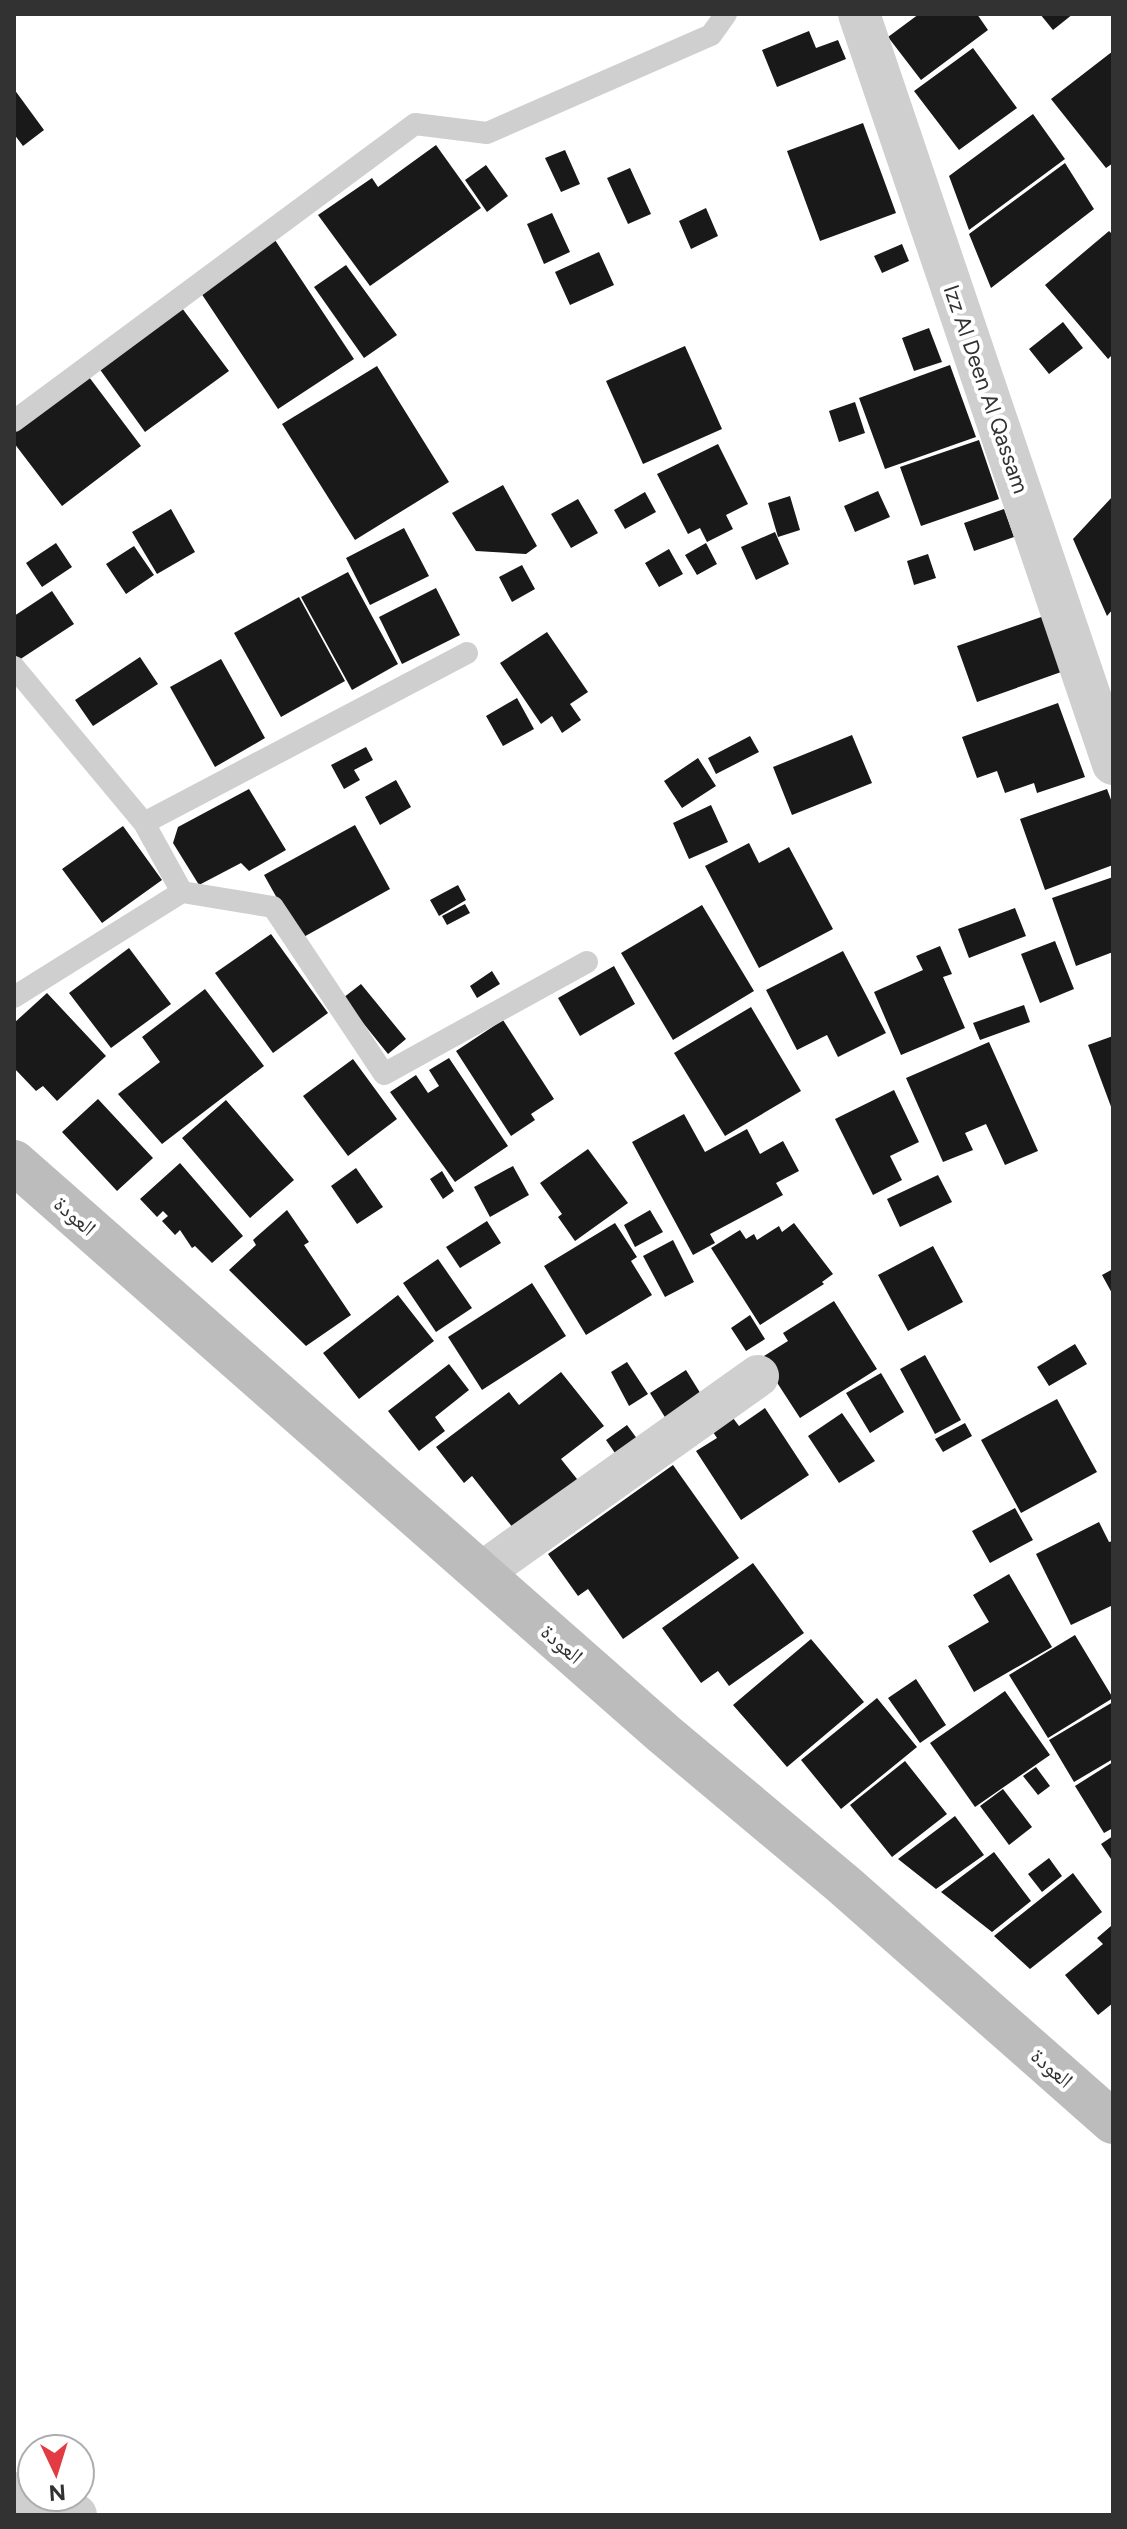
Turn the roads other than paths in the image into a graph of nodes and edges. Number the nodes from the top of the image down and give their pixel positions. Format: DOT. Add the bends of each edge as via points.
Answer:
graph roads {
  1 [pos="726,14"];
  2 [pos="859,14"];
  3 [pos="14,421"];
  4 [pos="467,653"];
  5 [pos="14,667"];
  6 [pos="1113,764"];
  7 [pos="144,823"];
  8 [pos="182,892"];
  9 [pos="587,962"];
  10 [pos="14,997"];
  11 [pos="14,1162"];
  12 [pos="758,1376"];
  13 [pos="481,1573"];
  14 [pos="1113,2122"];
  15 [pos="14,2493"];
  16 [pos="76,2515"];
  1 -- 3 [label="lane" via="711,35 487,133 415,124"];
  2 -- 6 [label="street, Izz Al Deen Al Qassam"];
  4 -- 7 [label="lane"];
  5 -- 7 [label="lane"];
  7 -- 8 [label="lane"];
  8 -- 9 [label="lane" via="273,907 384,1074"];
  8 -- 10 [label="lane"];
  11 -- 13 [label="main road, العودة"];
  12 -- 13 [label="street"];
  13 -- 14 [label="main road, العودة"];
  15 -- 16 [label="street"];
}
